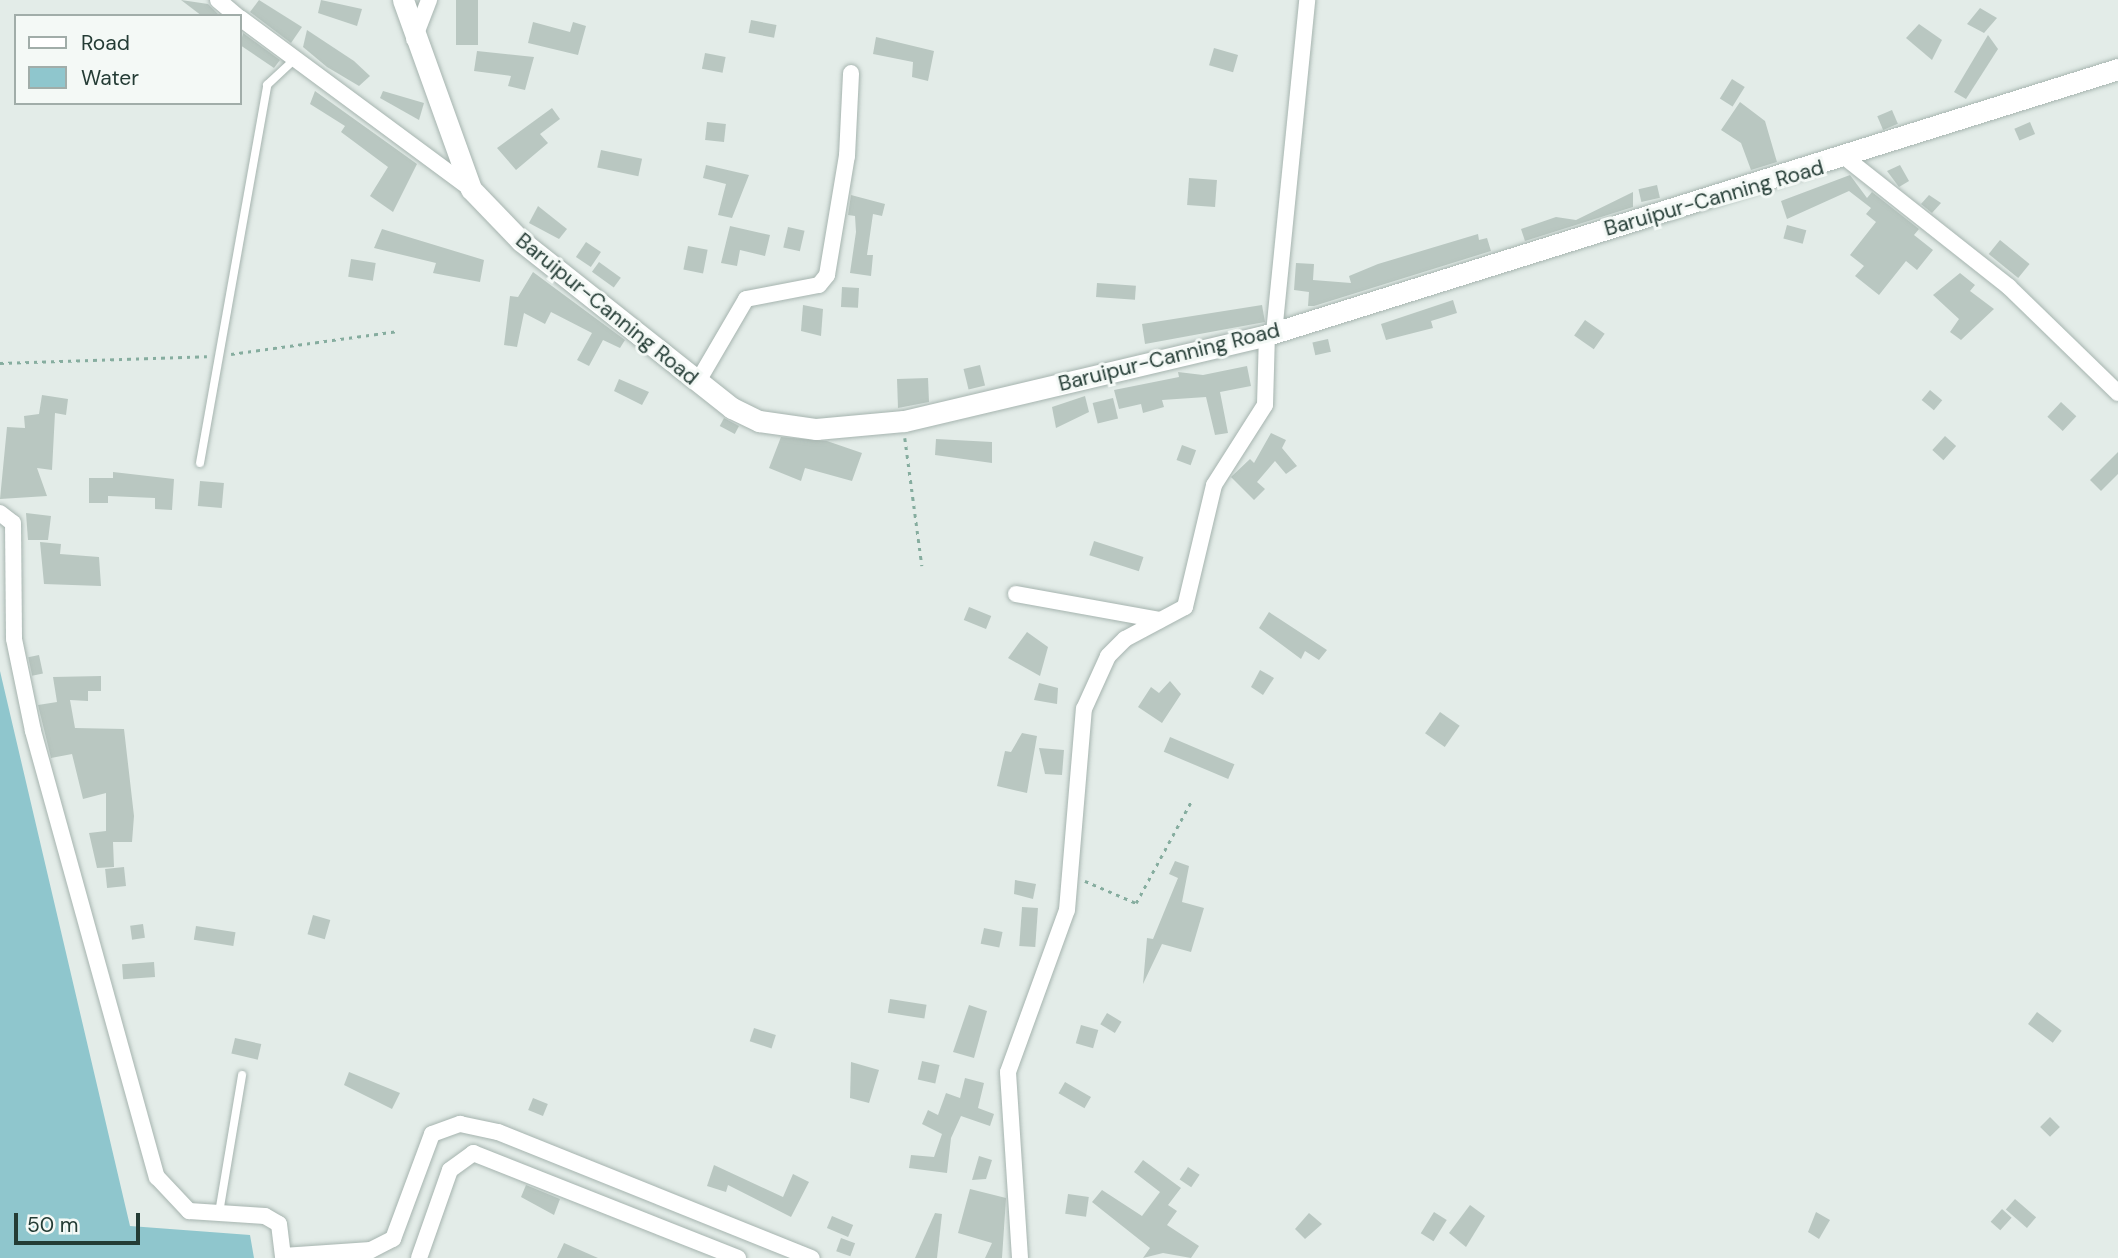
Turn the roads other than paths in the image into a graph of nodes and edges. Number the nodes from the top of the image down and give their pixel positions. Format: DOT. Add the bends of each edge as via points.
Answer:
graph roads {
  1 [pos="218,0"];
  2 [pos="403,0"];
  3 [pos="429,0"];
  4 [pos="1307,0"];
  5 [pos="234,14"];
  6 [pos="242,20"];
  7 [pos="414,39"];
  8 [pos="292,62"];
  9 [pos="2118,69"];
  10 [pos="851,73"];
  11 [pos="1847,159"];
  12 [pos="471,189"];
  13 [pos="1270,334"];
  14 [pos="697,383"];
  15 [pos="2118,393"];
  16 [pos="200,463"];
  17 [pos="0,513"];
  18 [pos="1016,594"];
  19 [pos="1165,621"];
  20 [pos="242,1075"];
  21 [pos="219,1213"];
  22 [pos="283,1257"];
  23 [pos="419,1258"];
  24 [pos="738,1258"];
  25 [pos="812,1258"];
  26 [pos="1020,1258"];
  1 -- 5 [label="street"];
  2 -- 7 [label="main road, Baruipur-Canning Road"];
  3 -- 7 [label="street"];
  4 -- 13 [label="street"];
  6 -- 8 [label="street"];
  7 -- 12 [label="main road, Baruipur-Canning Road"];
  8 -- 12 [label="street"];
  8 -- 16 [label="lane" via="267,85"];
  9 -- 11 [label="main road, Baruipur-Canning Road"];
  10 -- 14 [label="street" via="847,156 827,275 819,285 746,299"];
  11 -- 13 [label="main road, Baruipur-Canning Road"];
  11 -- 15 [label="street" via="2009,287"];
  12 -- 14 [label="main road, Baruipur-Canning Road" via="521,241"];
  13 -- 14 [label="main road, Baruipur-Canning Road" via="904,421 787,427 732,408"];
  13 -- 19 [label="street" via="1265,405 1214,485 1189,597"];
  17 -- 21 [label="street" via="13,523 15,639 33,730 157,1177 189,1211"];
  18 -- 19 [label="street"];
  19 -- 26 [label="street" via="1143,627 1108,656 1084,709 1067,910 1008,1072"];
  20 -- 21 [label="lane"];
  21 -- 22 [label="street" via="265,1216 279,1224"];
  22 -- 25 [label="street" via="371,1250 393,1239 426,1145 444,1127 460,1124 498,1132"];
  23 -- 24 [label="street" via="450,1170 473,1153"];
}
